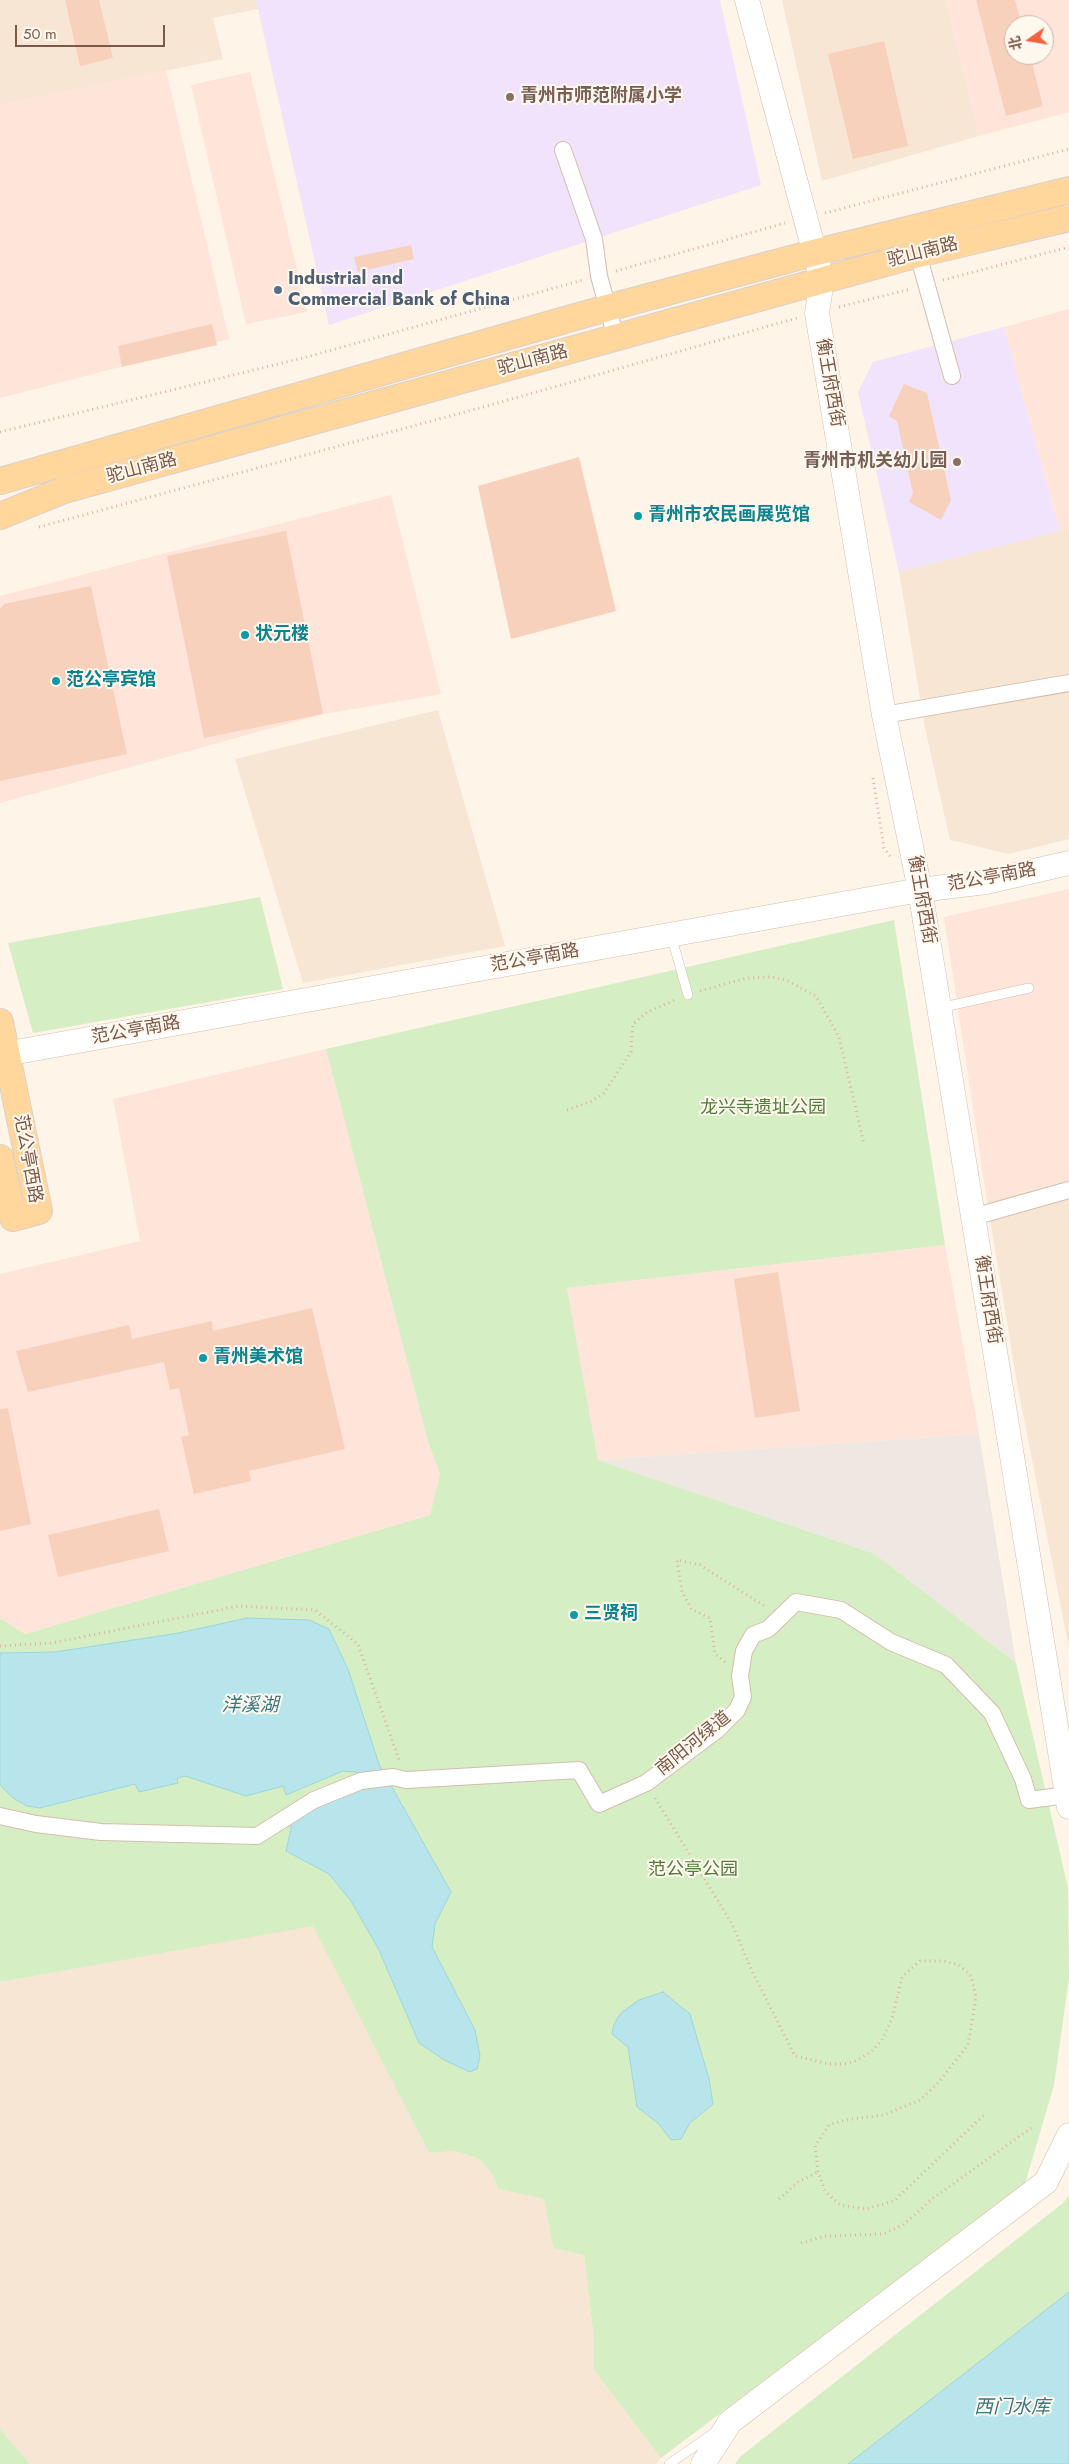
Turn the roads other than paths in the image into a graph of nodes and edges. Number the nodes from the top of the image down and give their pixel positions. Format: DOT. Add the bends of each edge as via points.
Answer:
graph roads {
  1 [pos="747,0"];
  2 [pos="563,150"];
  3 [pos="1069,190"];
  4 [pos="1069,218"];
  5 [pos="813,253"];
  6 [pos="918,254"];
  7 [pos="822,280"];
  8 [pos="608,308"];
  9 [pos="616,338"];
  10 [pos="952,376"];
  11 [pos="0,481"];
  12 [pos="0,516"];
  13 [pos="1069,683"];
  14 [pos="884,715"];
  15 [pos="1069,863"];
  16 [pos="920,890"];
  17 [pos="671,935"];
  18 [pos="1029,988"];
  19 [pos="688,995"];
  20 [pos="939,1008"];
  21 [pos="0,1022"];
  22 [pos="4,1054"];
  23 [pos="0,1158"];
  24 [pos="1069,1190"];
  25 [pos="973,1217"];
  26 [pos="1068,1801"];
  27 [pos="0,1816"];
  28 [pos="1069,2135"];
  29 [pos="730,2422"];
  30 [pos="669,2464"];
  31 [pos="703,2464"];
  1 -- 5 [label="street, 衡王府西街"];
  2 -- 8 [label="street" via="594,239"];
  3 -- 5 [label="main road, 驼山南路"];
  4 -- 6 [label="main road, 驼山南路"];
  5 -- 7 [label="street, 衡王府西街"];
  5 -- 8 [label="main road, 驼山南路"];
  6 -- 7 [label="main road, 驼山南路"];
  6 -- 10 [label="street"];
  7 -- 9 [label="main road, 驼山南路"];
  7 -- 14 [label="street, 衡王府西街" via="817,313"];
  8 -- 9 [label="street"];
  8 -- 11 [label="main road, 驼山南路"];
  9 -- 12 [label="main road, 驼山南路" via="64,490"];
  13 -- 14 [label="street"];
  14 -- 16 [label="street, 衡王府西街"];
  15 -- 16 [label="street, 范公亭南路" via="986,882"];
  16 -- 17 [label="street, 范公亭南路"];
  16 -- 20 [label="street, 衡王府西街"];
  17 -- 19 [label="lane"];
  17 -- 22 [label="street, 范公亭南路"];
  18 -- 20 [label="lane"];
  20 -- 25 [label="street, 衡王府西街"];
  21 -- 22 [label="main road, 范公亭西路"];
  22 -- 23 [label="main road, 范公亭西路" via="39,1211 12,1218"];
  24 -- 25 [label="street"];
  25 -- 26 [label="street, 衡王府西街"];
  26 -- 27 [label="street, 南阳河绿道" via="1029,1800 1023,1779 992,1713 946,1665 891,1642 841,1610 796,1602 768,1629 753,1635 744,1651 740,1676 743,1697 737,1710 717,1730 646,1783 599,1804 579,1770 361,1781 314,1800 257,1836 101,1832"];
  28 -- 29 [label="street" via="1046,2182"];
  29 -- 30 [label="lane"];
  29 -- 31 [label="street"];
}
